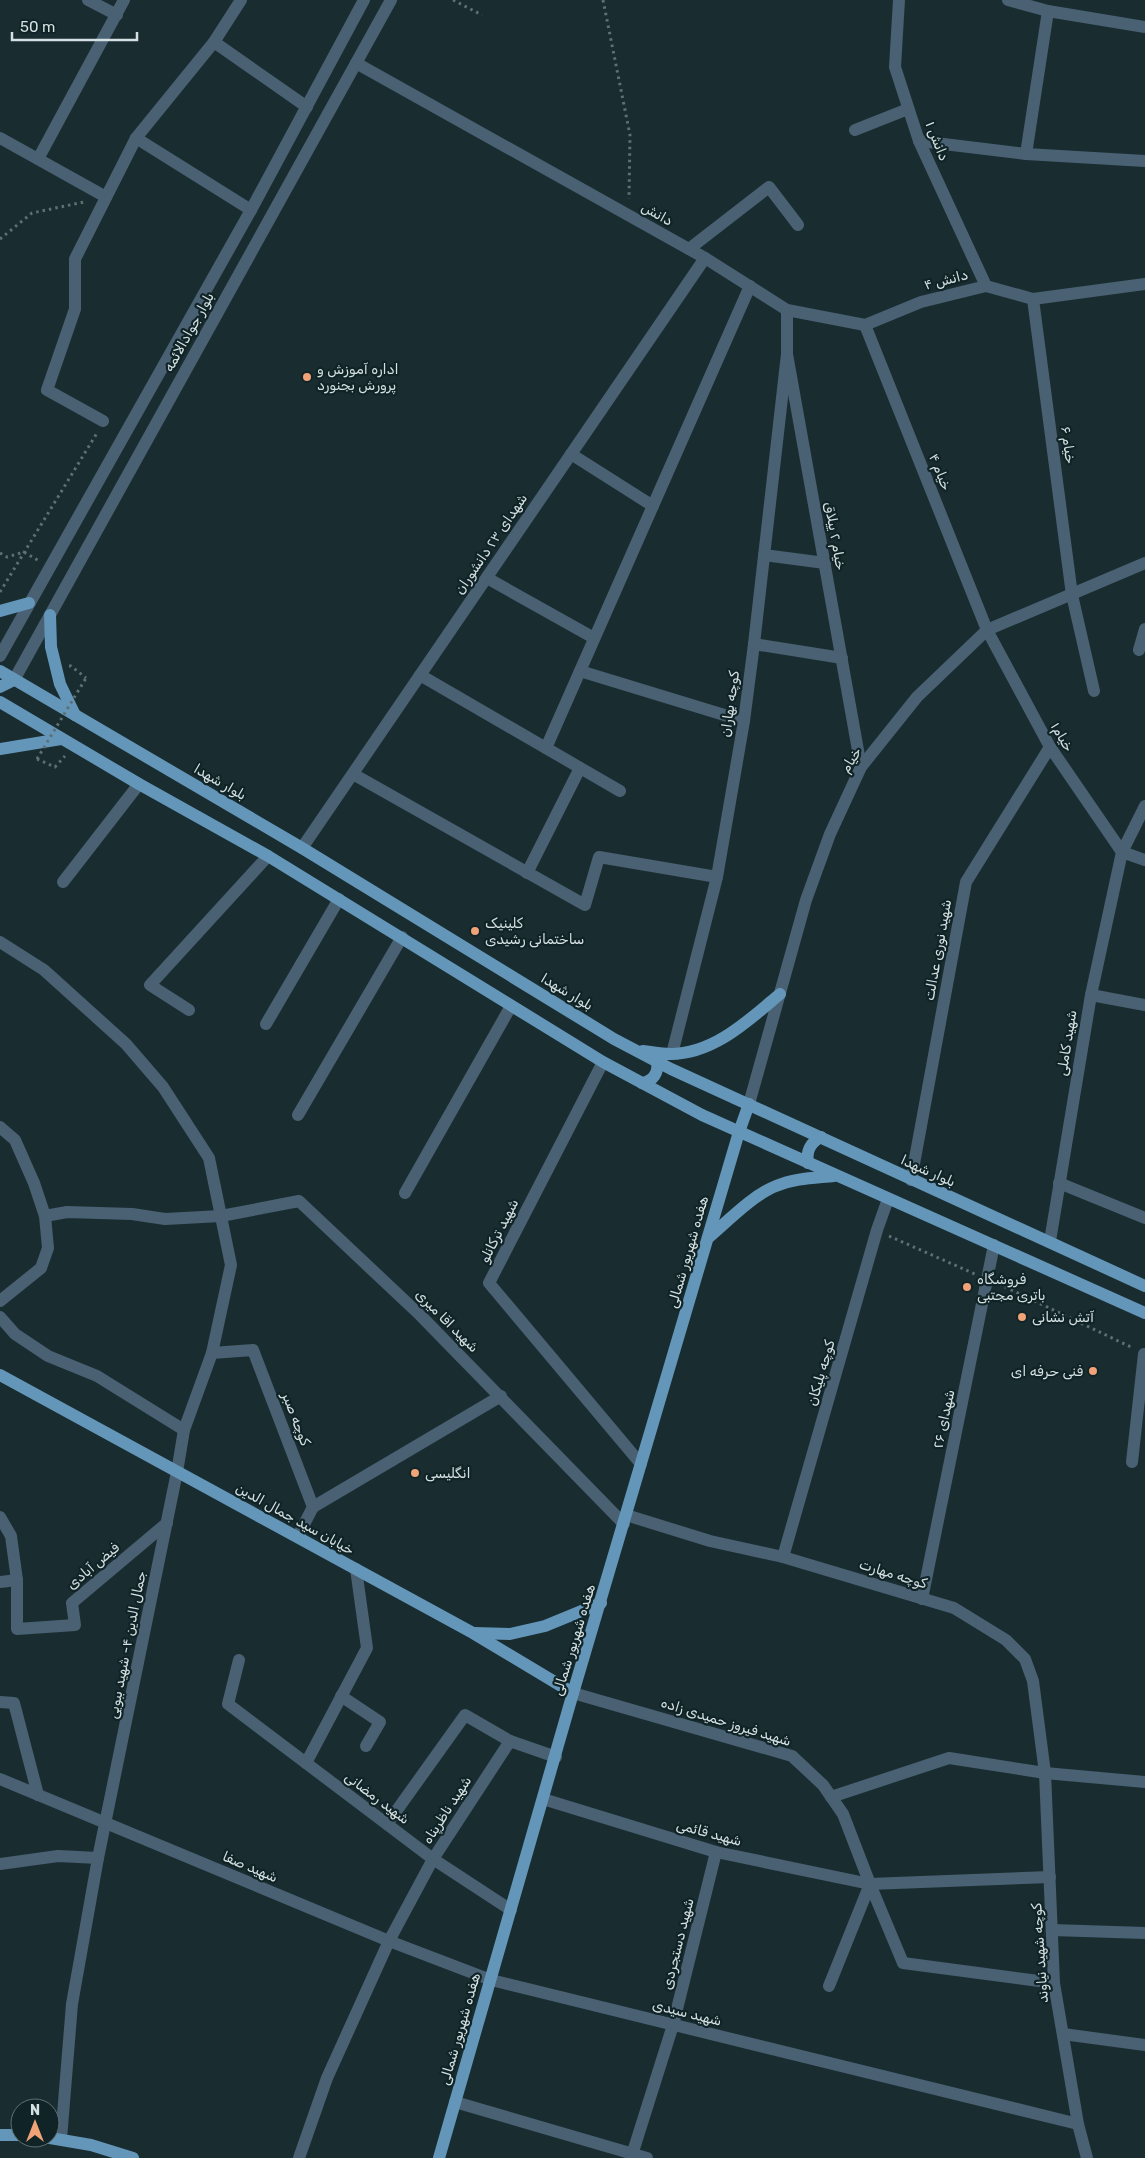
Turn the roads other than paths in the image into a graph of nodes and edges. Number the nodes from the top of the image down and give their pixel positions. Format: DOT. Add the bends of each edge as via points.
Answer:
graph roads {
  1 [pos="88,0"];
  2 [pos="124,0"];
  3 [pos="239,0"];
  4 [pos="364,0"];
  5 [pos="391,0"];
  6 [pos="899,0"];
  7 [pos="1008,0"];
  8 [pos="1048,11"];
  9 [pos="117,15"];
  10 [pos="1145,27"];
  11 [pos="214,42"];
  12 [pos="356,64"];
  13 [pos="306,107"];
  14 [pos="908,109"];
  15 [pos="855,130"];
  16 [pos="0,138"];
  17 [pos="136,138"];
  18 [pos="919,141"];
  19 [pos="1026,154"];
  20 [pos="38,159"];
  21 [pos="1145,161"];
  22 [pos="106,197"];
  23 [pos="251,210"];
  24 [pos="798,225"];
  25 [pos="689,249"];
  26 [pos="705,258"];
  27 [pos="1145,284"];
  28 [pos="750,286"];
  29 [pos="986,286"];
  30 [pos="1033,299"];
  31 [pos="787,310"];
  32 [pos="865,325"];
  33 [pos="787,354"];
  34 [pos="103,421"];
  35 [pos="571,454"];
  36 [pos="653,506"];
  37 [pos="764,555"];
  38 [pos="825,563"];
  39 [pos="1145,563"];
  40 [pos="487,578"];
  41 [pos="1072,595"];
  42 [pos="30,603"];
  43 [pos="0,611"];
  44 [pos="50,615"];
  45 [pos="1145,629"];
  46 [pos="987,630"];
  47 [pos="594,638"];
  48 [pos="754,644"];
  49 [pos="1139,650"];
  50 [pos="0,656"];
  51 [pos="842,658"];
  52 [pos="0,671"];
  53 [pos="580,671"];
  54 [pos="420,675"];
  55 [pos="14,680"];
  56 [pos="0,687"];
  57 [pos="1094,691"];
  58 [pos="0,702"];
  59 [pos="75,715"];
  60 [pos="744,721"];
  61 [pos="62,739"];
  62 [pos="1050,747"];
  63 [pos="546,748"];
  64 [pos="0,749"];
  65 [pos="861,767"];
  66 [pos="580,768"];
  67 [pos="353,774"];
  68 [pos="139,784"];
  69 [pos="620,791"];
  70 [pos="1145,806"];
  71 [pos="302,848"];
  72 [pos="1122,852"];
  73 [pos="268,856"];
  74 [pos="1145,860"];
  75 [pos="527,873"];
  76 [pos="717,877"];
  77 [pos="63,882"];
  78 [pos="339,899"];
  79 [pos="402,937"];
  80 [pos="0,942"];
  81 [pos="780,994"];
  82 [pos="1091,995"];
  83 [pos="1145,1005"];
  84 [pos="511,1006"];
  85 [pos="189,1010"];
  86 [pos="266,1024"];
  87 [pos="635,1050"];
  88 [pos="672,1054"];
  89 [pos="657,1061"];
  90 [pos="603,1062"];
  91 [pos="642,1083"];
  92 [pos="749,1104"];
  93 [pos="298,1116"];
  94 [pos="0,1127"];
  95 [pos="739,1132"];
  96 [pos="821,1138"];
  97 [pos="808,1163"];
  98 [pos="837,1175"];
  99 [pos="911,1180"];
  100 [pos="1059,1183"];
  101 [pos="404,1193"];
  102 [pos="888,1198"];
  103 [pos="45,1216"];
  104 [pos="221,1216"];
  105 [pos="1145,1218"];
  106 [pos="708,1238"];
  107 [pos="1050,1241"];
  108 [pos="994,1245"];
  109 [pos="1145,1286"];
  110 [pos="0,1301"];
  111 [pos="1145,1313"];
  112 [pos="0,1317"];
  113 [pos="212,1353"];
  114 [pos="1144,1354"];
  115 [pos="0,1375"];
  116 [pos="501,1396"];
  117 [pos="184,1430"];
  118 [pos="1132,1462"];
  119 [pos="641,1464"];
  120 [pos="178,1472"];
  121 [pos="313,1507"];
  122 [pos="0,1517"];
  123 [pos="625,1519"];
  124 [pos="167,1523"];
  125 [pos="298,1536"];
  126 [pos="783,1556"];
  127 [pos="356,1569"];
  128 [pos="17,1580"];
  129 [pos="0,1582"];
  130 [pos="922,1600"];
  131 [pos="601,1602"];
  132 [pos="473,1633"];
  133 [pos="238,1660"];
  134 [pos="573,1693"];
  135 [pos="341,1696"];
  136 [pos="0,1702"];
  137 [pos="510,1740"];
  138 [pos="366,1746"];
  139 [pos="556,1757"];
  140 [pos="306,1763"];
  141 [pos="1045,1773"];
  142 [pos="0,1779"];
  143 [pos="1145,1782"];
  144 [pos="38,1795"];
  145 [pos="831,1797"];
  146 [pos="543,1799"];
  147 [pos="106,1823"];
  148 [pos="387,1824"];
  149 [pos="716,1852"];
  150 [pos="98,1858"];
  151 [pos="432,1859"];
  152 [pos="0,1864"];
  153 [pos="1050,1877"];
  154 [pos="870,1884"];
  155 [pos="511,1910"];
  156 [pos="1052,1930"];
  157 [pos="1145,1933"];
  158 [pos="389,1941"];
  159 [pos="490,1980"];
  160 [pos="1054,1983"];
  161 [pos="829,1986"];
  162 [pos="673,2025"];
  163 [pos="1063,2034"];
  164 [pos="1145,2045"];
  165 [pos="60,2099"];
  166 [pos="455,2102"];
  167 [pos="1078,2124"];
  168 [pos="60,2139"];
  169 [pos="632,2156"];
  170 [pos="133,2158"];
  171 [pos="299,2158"];
  172 [pos="438,2158"];
  173 [pos="648,2158"];
  174 [pos="1087,2158"];
  1 -- 9 [label="street"];
  2 -- 9 [label="street"];
  3 -- 11 [label="street"];
  4 -- 13 [label="street, بلوار جوادالائمه"];
  5 -- 12 [label="street, بلوار جوادالائمه"];
  6 -- 14 [label="street, دانش ۱" via="895,67"];
  7 -- 8 [label="street"];
  8 -- 10 [label="street"];
  8 -- 19 [label="street"];
  9 -- 20 [label="street"];
  11 -- 13 [label="street"];
  11 -- 17 [label="street"];
  12 -- 25 [label="street, دانش"];
  12 -- 44 [label="street, بلوار جوادالائمه"];
  13 -- 23 [label="street, بلوار جوادالائمه"];
  14 -- 15 [label="street"];
  14 -- 18 [label="street, دانش ۱"];
  16 -- 20 [label="street"];
  17 -- 22 [label="street"];
  17 -- 23 [label="street"];
  18 -- 19 [label="street"];
  18 -- 29 [label="street, دانش ۱"];
  19 -- 21 [label="street"];
  20 -- 22 [label="street"];
  22 -- 34 [label="street" via="75,260 75,309 48,390"];
  23 -- 42 [label="street, بلوار جوادالائمه"];
  24 -- 25 [label="street" via="769,187"];
  25 -- 26 [label="street, دانش"];
  26 -- 28 [label="street, دانش"];
  26 -- 35 [label="street, شهدای ۲۳ دانشوران"];
  27 -- 30 [label="street, دانش ۴"];
  28 -- 31 [label="street, دانش"];
  28 -- 36 [label="street"];
  29 -- 30 [label="street, دانش ۴"];
  29 -- 32 [label="street, دانش ۴" via="921,302"];
  30 -- 41 [label="street, خیام ۶"];
  31 -- 32 [label="street"];
  31 -- 33 [label="street, خیام ۲ ییلاق"];
  32 -- 46 [label="street, خیام ۴"];
  33 -- 37 [label="street, کوچه بهاران"];
  33 -- 38 [label="street, خیام ۲ ییلاق"];
  35 -- 36 [label="street"];
  35 -- 40 [label="street, شهدای ۲۳ دانشوران"];
  36 -- 47 [label="street"];
  37 -- 38 [label="street"];
  37 -- 48 [label="street, کوچه بهاران"];
  38 -- 51 [label="street, خیام ۲ ییلاق"];
  39 -- 41 [label="street, خیام"];
  40 -- 47 [label="street"];
  40 -- 54 [label="street, شهدای ۲۳ دانشوران"];
  41 -- 46 [label="street, خیام"];
  41 -- 57 [label="street, خیام ۶"];
  42 -- 43 [label="main road"];
  42 -- 50 [label="street, بلوار جوادالائمه"];
  44 -- 55 [label="street, بلوار جوادالائمه"];
  44 -- 59 [label="main road" via="53,654 60,684"];
  45 -- 49 [label="street"];
  46 -- 62 [label="street, خیام۱"];
  46 -- 65 [label="street, خیام" via="917,697"];
  47 -- 53 [label="street"];
  48 -- 51 [label="street"];
  48 -- 60 [label="street, کوچه بهاران"];
  51 -- 65 [label="street, خیام ۲ ییلاق"];
  52 -- 55 [label="main road, بلوار شهدا"];
  53 -- 60 [label="street"];
  53 -- 63 [label="street"];
  54 -- 63 [label="street"];
  54 -- 67 [label="street, شهدای ۲۳ دانشوران"];
  55 -- 56 [label="main road"];
  55 -- 59 [label="main road, بلوار شهدا"];
  58 -- 61 [label="main road"];
  59 -- 71 [label="main road, بلوار شهدا"];
  60 -- 76 [label="street, کوچه بهاران"];
  61 -- 64 [label="main road"];
  61 -- 68 [label="main road"];
  62 -- 72 [label="street, خیام۱"];
  62 -- 99 [label="street, شهید نوری عدالت" via="966,882"];
  63 -- 66 [label="street"];
  65 -- 81 [label="street, خیام" via="830,834 806,900"];
  66 -- 69 [label="street"];
  66 -- 75 [label="street"];
  67 -- 71 [label="street, شهدای ۲۳ دانشوران"];
  67 -- 75 [label="street"];
  68 -- 73 [label="main road"];
  68 -- 77 [label="street"];
  70 -- 72 [label="street, شهید کاملی"];
  71 -- 87 [label="main road, بلوار شهدا"];
  72 -- 74 [label="street"];
  72 -- 82 [label="street, شهید کاملی"];
  73 -- 78 [label="main road"];
  73 -- 85 [label="street" via="150,985"];
  75 -- 76 [label="street" via="585,905 599,857"];
  76 -- 88 [label="street, کوچه بهاران"];
  78 -- 79 [label="main road"];
  78 -- 86 [label="street"];
  79 -- 84 [label="main road"];
  79 -- 93 [label="street"];
  80 -- 104 [label="street, جمال الدین ۴- شهید ببویی" via="44,970 126,1044 164,1087 209,1158"];
  81 -- 88 [label="main road" via="732,1034 701,1048"];
  81 -- 92 [label="street, خیام"];
  82 -- 83 [label="street"];
  82 -- 100 [label="street, شهید کاملی"];
  84 -- 90 [label="main road"];
  84 -- 101 [label="street"];
  87 -- 88 [label="main road"];
  87 -- 89 [label="main road, بلوار شهدا"];
  89 -- 91 [label="main road" via="655,1076"];
  89 -- 92 [label="main road, بلوار شهدا"];
  90 -- 91 [label="main road"];
  90 -- 119 [label="street, شهید ترکانلو" via="489,1283"];
  91 -- 95 [label="main road"];
  92 -- 95 [label="main road, هفده شهریور شمالی"];
  92 -- 96 [label="main road, بلوار شهدا"];
  94 -- 103 [label="street" via="15,1140"];
  95 -- 97 [label="main road"];
  95 -- 106 [label="main road, هفده شهریور شمالی"];
  96 -- 97 [label="main road" via="810,1146"];
  96 -- 99 [label="main road, بلوار شهدا"];
  97 -- 98 [label="main road"];
  98 -- 102 [label="main road"];
  98 -- 106 [label="main road" via="798,1179 775,1186"];
  99 -- 107 [label="main road, بلوار شهدا"];
  100 -- 105 [label="street"];
  100 -- 107 [label="street, شهید کاملی"];
  102 -- 108 [label="main road"];
  102 -- 126 [label="street, کوچه پلیکان"];
  103 -- 104 [label="street" via="68,1212 132,1214 165,1219"];
  103 -- 110 [label="street" via="48,1248 41,1268"];
  104 -- 113 [label="street, جمال الدین ۴- شهید ببویی" via="231,1265"];
  104 -- 116 [label="street, شهید اقا میری" via="298,1201 420,1314"];
  106 -- 119 [label="main road, هفده شهریور شمالی"];
  107 -- 109 [label="main road, بلوار شهدا"];
  108 -- 111 [label="main road"];
  108 -- 130 [label="street, شهدای ۲۶"];
  112 -- 117 [label="street" via="15,1334 48,1356 97,1376"];
  113 -- 117 [label="street, جمال الدین ۴- شهید ببویی"];
  113 -- 121 [label="street, کوچه صبر" via="253,1350"];
  114 -- 118 [label="street"];
  115 -- 120 [label="main road, خیابان سید جمال الدین"];
  116 -- 121 [label="street"];
  116 -- 123 [label="street, شهید اقا میری"];
  117 -- 120 [label="street, جمال الدین ۴- شهید ببویی"];
  119 -- 123 [label="main road, هفده شهریور شمالی"];
  120 -- 124 [label="street, جمال الدین ۴- شهید ببویی"];
  120 -- 125 [label="main road, خیابان سید جمال الدین"];
  121 -- 125 [label="street"];
  122 -- 128 [label="street, فیض آبادی" via="11,1536"];
  123 -- 126 [label="street, کوچه مهارت" via="710,1542"];
  123 -- 131 [label="main road, هفده شهریور شمالی"];
  124 -- 128 [label="street, فیض آبادی" via="72,1603 75,1624 18,1629"];
  124 -- 147 [label="street, جمال الدین ۴- شهید ببویی"];
  125 -- 127 [label="main road, خیابان سید جمال الدین"];
  126 -- 130 [label="street, کوچه مهارت"];
  127 -- 132 [label="main road, خیابان سید جمال الدین"];
  127 -- 135 [label="street" via="367,1648"];
  128 -- 129 [label="street"];
  130 -- 141 [label="street, کوچه مهارت" via="961,1612 1006,1640 1025,1659 1033,1681"];
  131 -- 132 [label="main road" via="545,1626 510,1634"];
  131 -- 134 [label="main road, هفده شهریور شمالی"];
  132 -- 134 [label="main road, خیابان سید جمال الدین"];
  133 -- 140 [label="street, شهید رمضانی" via="228,1704"];
  134 -- 139 [label="main road, هفده شهریور شمالی"];
  134 -- 145 [label="street, شهید فیروز حمیدی زاده" via="792,1756"];
  135 -- 138 [label="street" via="380,1722"];
  135 -- 140 [label="street"];
  136 -- 144 [label="street" via="14,1703"];
  137 -- 139 [label="street"];
  137 -- 148 [label="street" via="465,1715"];
  137 -- 151 [label="street, شهید ناظرپناه"];
  139 -- 146 [label="main road, هفده شهریور شمالی"];
  140 -- 148 [label="street, شهید رمضانی"];
  141 -- 143 [label="street"];
  141 -- 145 [label="street" via="949,1758"];
  141 -- 153 [label="street, کوچه شهید نیاوند"];
  142 -- 144 [label="street, شهید صفا"];
  144 -- 147 [label="street, شهید صفا"];
  145 -- 154 [label="street, شهید فیروز حمیدی زاده" via="843,1814"];
  146 -- 149 [label="street, شهید قائمی"];
  146 -- 155 [label="main road, هفده شهریور شمالی"];
  147 -- 150 [label="street, جمال الدین ۴- شهید ببویی"];
  147 -- 158 [label="street, شهید صفا"];
  148 -- 151 [label="street, شهید رمضانی"];
  149 -- 154 [label="street, شهید قائمی"];
  149 -- 162 [label="street, شهید دستجردی"];
  150 -- 152 [label="street" via="58,1856"];
  150 -- 165 [label="street, جمال الدین ۴- شهید ببویی" via="72,2004"];
  151 -- 155 [label="street, شهید رمضانی"];
  151 -- 158 [label="street, شهید ناظرپناه"];
  153 -- 154 [label="street, شهید قائمی"];
  153 -- 156 [label="street, کوچه شهید نیاوند"];
  154 -- 160 [label="street, شهید فیروز حمیدی زاده" via="903,1963"];
  154 -- 161 [label="street"];
  155 -- 159 [label="main road, هفده شهریور شمالی"];
  156 -- 157 [label="street"];
  156 -- 160 [label="street, کوچه شهید نیاوند"];
  158 -- 159 [label="street, شهید صفا"];
  158 -- 171 [label="street, شهید ناظرپناه" via="327,2078"];
  159 -- 162 [label="street, شهید سیدی"];
  159 -- 166 [label="main road, هفده شهریور شمالی"];
  160 -- 163 [label="street, کوچه شهید نیاوند"];
  162 -- 167 [label="street, شهید سیدی"];
  162 -- 169 [label="street, شهید دستجردی"];
  163 -- 164 [label="street"];
  163 -- 167 [label="street, کوچه شهید نیاوند"];
  166 -- 169 [label="street"];
  166 -- 172 [label="main road, هفده شهریور شمالی"];
  167 -- 174 [label="street, کوچه شهید نیاوند"];
  168 -- 170 [label="main road"];
  169 -- 173 [label="street"];
}
